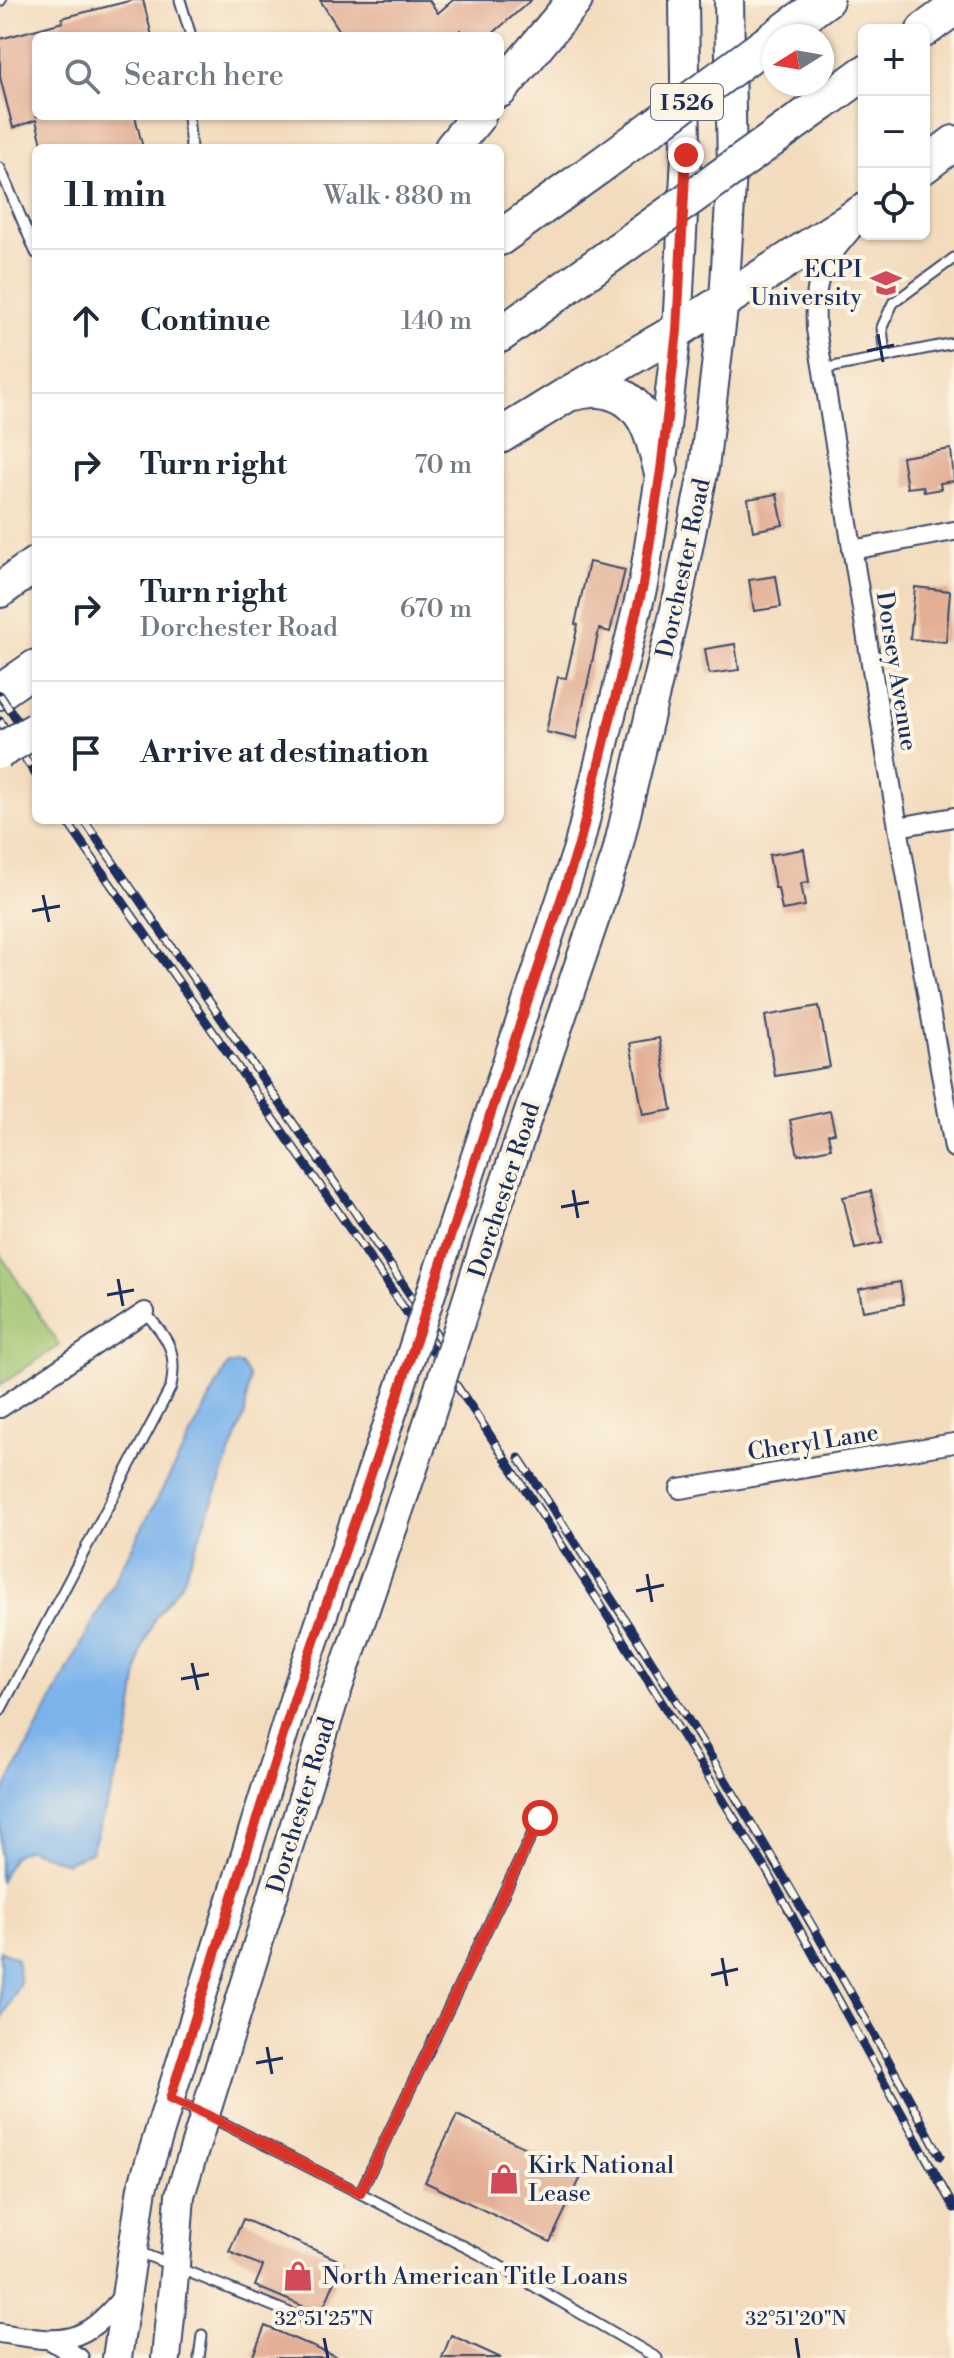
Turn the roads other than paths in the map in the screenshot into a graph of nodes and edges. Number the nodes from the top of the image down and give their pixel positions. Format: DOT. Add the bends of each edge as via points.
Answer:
graph roads {
  1 [pos="180,0"];
  2 [pos="575,0"];
  3 [pos="684,0"];
  4 [pos="729,0"];
  5 [pos="817,7"];
  6 [pos="954,8"];
  7 [pos="793,24"];
  8 [pos="930,26"];
  9 [pos="190,32"];
  10 [pos="762,47"];
  11 [pos="858,77"];
  12 [pos="504,85"];
  13 [pos="188,120"];
  14 [pos="475,120"];
  15 [pos="954,143"];
  16 [pos="191,144"];
  17 [pos="455,144"];
  18 [pos="930,161"];
  19 [pos="0,168"];
  20 [pos="858,217"];
  21 [pos="858,221"];
  22 [pos="504,235"];
  23 [pos="32,244"];
  24 [pos="954,258"];
  25 [pos="724,300"];
  26 [pos="677,331"];
  27 [pos="504,332"];
  28 [pos="954,343"];
  29 [pos="885,357"];
  30 [pos="823,369"];
  31 [pos="568,394"];
  32 [pos="504,434"];
  33 [pos="661,470"];
  34 [pos="954,531"];
  35 [pos="852,550"];
  36 [pos="32,567"];
  37 [pos="0,590"];
  38 [pos="32,670"];
  39 [pos="0,692"];
  40 [pos="32,732"];
  41 [pos="0,751"];
  42 [pos="954,817"];
  43 [pos="898,827"];
  44 [pos="954,1148"];
  45 [pos="145,1312"];
  46 [pos="0,1408"];
  47 [pos="954,1443"];
  48 [pos="680,1489"];
  49 [pos="0,1711"];
  50 [pos="540,1818"];
  51 [pos="170,2099"];
  52 [pos="205,2114"];
  53 [pos="360,2193"];
  54 [pos="132,2250"];
  55 [pos="175,2265"];
  56 [pos="125,2293"];
  57 [pos="315,2323"];
  58 [pos="0,2333"];
  59 [pos="202,2335"];
  60 [pos="52,2341"];
  61 [pos="79,2358"];
  62 [pos="117,2358"];
  63 [pos="166,2358"];
  64 [pos="199,2358"];
  65 [pos="657,2358"];
  1 -- 9 [label="lane"];
  2 -- 12 [label="highway"];
  3 -- 26 [label="main road, Dorchester Road" via="686,155"];
  4 -- 25 [label="main road, Dorchester Road" via="732,170"];
  5 -- 7 [label="highway, I 526"];
  6 -- 8 [label="highway"];
  10 -- 22 [label="highway, I 526, bridge"];
  11 -- 27 [label="highway, bridge"];
  13 -- 16 [label="lane"];
  14 -- 17 [label="highway"];
  15 -- 18 [label="highway"];
  19 -- 23 [label="lane"];
  20 -- 25 [label="highway"];
  21 -- 30 [label="street, Dorsey Avenue" via="821,268 815,298"];
  24 -- 29 [label="lane" via="893,303 882,327"];
  25 -- 26 [label="highway"];
  25 -- 52 [label="main road, Dorchester Road, bridge" via="704,468 616,856 333,1702"];
  26 -- 31 [label="highway"];
  26 -- 33 [label="main road, Dorchester Road"];
  28 -- 29 [label="lane"];
  29 -- 30 [label="lane"];
  30 -- 35 [label="street, Dorsey Avenue"];
  31 -- 32 [label="highway"];
  31 -- 33 [label="highway" via="597,390 629,402 653,434"];
  33 -- 51 [label="main road, Dorchester Road, bridge" via="643,585 579,845 297,1690"];
  34 -- 35 [label="street"];
  35 -- 43 [label="street, Dorsey Avenue"];
  36 -- 37 [label="highway"];
  38 -- 39 [label="highway"];
  40 -- 41 [label="highway, bridge"];
  42 -- 43 [label="street"];
  43 -- 44 [label="street, Dorsey Avenue"];
  45 -- 46 [label="street"];
  45 -- 49 [label="lane" via="165,1335 176,1364 171,1387"];
  47 -- 48 [label="street, Cheryl Lane"];
  50 -- 53 [label="lane"];
  51 -- 52 [label="lane"];
  51 -- 54 [label="main road, Dorchester Road" via="142,2188"];
  52 -- 53 [label="lane"];
  52 -- 55 [label="main road, Dorchester Road" via="180,2195"];
  53 -- 65 [label="lane" via="479,2254"];
  54 -- 55 [label="lane"];
  54 -- 56 [label="main road, Dorchester Road"];
  55 -- 57 [label="lane"];
  55 -- 63 [label="main road, Dorchester Road"];
  56 -- 60 [label="street" via="82,2335"];
  56 -- 62 [label="main road, Dorchester Road"];
  58 -- 60 [label="street"];
  59 -- 64 [label="lane"];
  60 -- 61 [label="street"];
}
